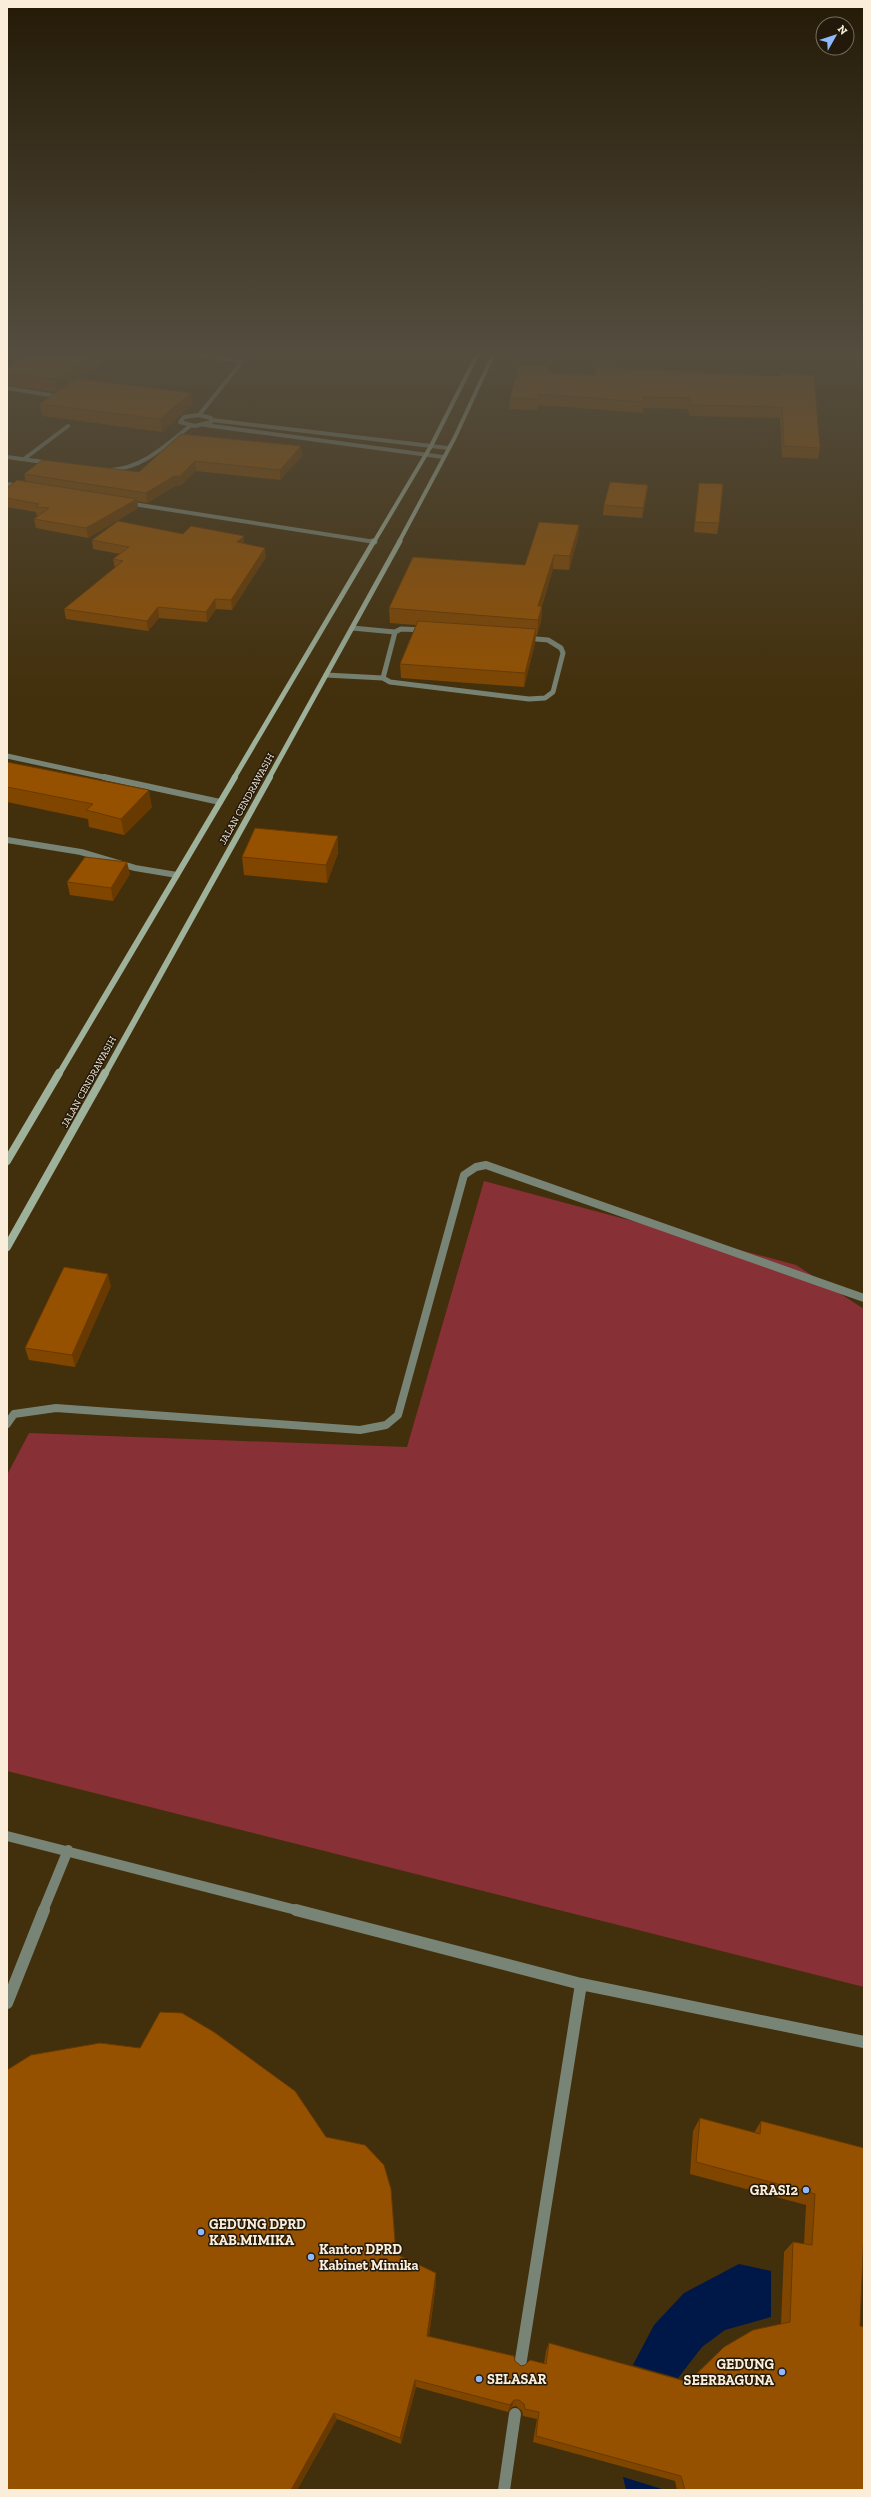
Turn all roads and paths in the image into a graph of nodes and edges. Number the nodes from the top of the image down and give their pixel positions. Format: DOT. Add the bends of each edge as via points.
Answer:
graph roads {
  1 [pos="416,472"];
  2 [pos="435,472"];
  3 [pos="7,484"];
  4 [pos="30,487"];
  5 [pos="124,502"];
  6 [pos="375,542"];
  7 [pos="352,628"];
  8 [pos="428,631"];
  9 [pos="395,632"];
  10 [pos="521,638"];
  11 [pos="326,674"];
  12 [pos="383,678"];
  13 [pos="7,756"];
  14 [pos="220,802"];
  15 [pos="7,840"];
  16 [pos="176,875"];
  17 [pos="7,1161"];
  18 [pos="7,1247"];
  19 [pos="864,1298"];
  20 [pos="7,1424"];
  21 [pos="7,1836"];
  22 [pos="68,1850"];
  23 [pos="581,1984"];
  24 [pos="7,2003"];
  25 [pos="864,2042"];
  26 [pos="520,2366"];
  27 [pos="515,2414"];
  28 [pos="504,2490"];
  1 -- 6 [label="main road, JALAN CENDRAWASIH"];
  2 -- 7 [label="main road, JALAN CENDRAWASIH"];
  3 -- 4 [label="street"];
  5 -- 6 [label="street"];
  6 -- 14 [label="main road, JALAN CENDRAWASIH"];
  7 -- 9 [label="street"];
  7 -- 11 [label="main road, JALAN CENDRAWASIH"];
  8 -- 9 [label="street" via="401,628"];
  9 -- 12 [label="street"];
  10 -- 12 [label="street" via="552,640 562,646 563,653 550,695 529,699 397,684"];
  11 -- 12 [label="street"];
  11 -- 18 [label="main road, JALAN CENDRAWASIH" via="251,813"];
  13 -- 14 [label="street"];
  14 -- 16 [label="main road, JALAN CENDRAWASIH"];
  15 -- 16 [label="street" via="81,852 135,868"];
  16 -- 17 [label="main road, JALAN CENDRAWASIH"];
  19 -- 20 [label="street" via="486,1165 476,1167 464,1175 398,1415 392,1424 382,1428 360,1430 56,1408 14,1414"];
  21 -- 22 [label="street"];
  22 -- 23 [label="street"];
  22 -- 24 [label="street"];
  23 -- 25 [label="street"];
  23 -- 26 [label="street"];
  27 -- 28 [label="street"];
}
